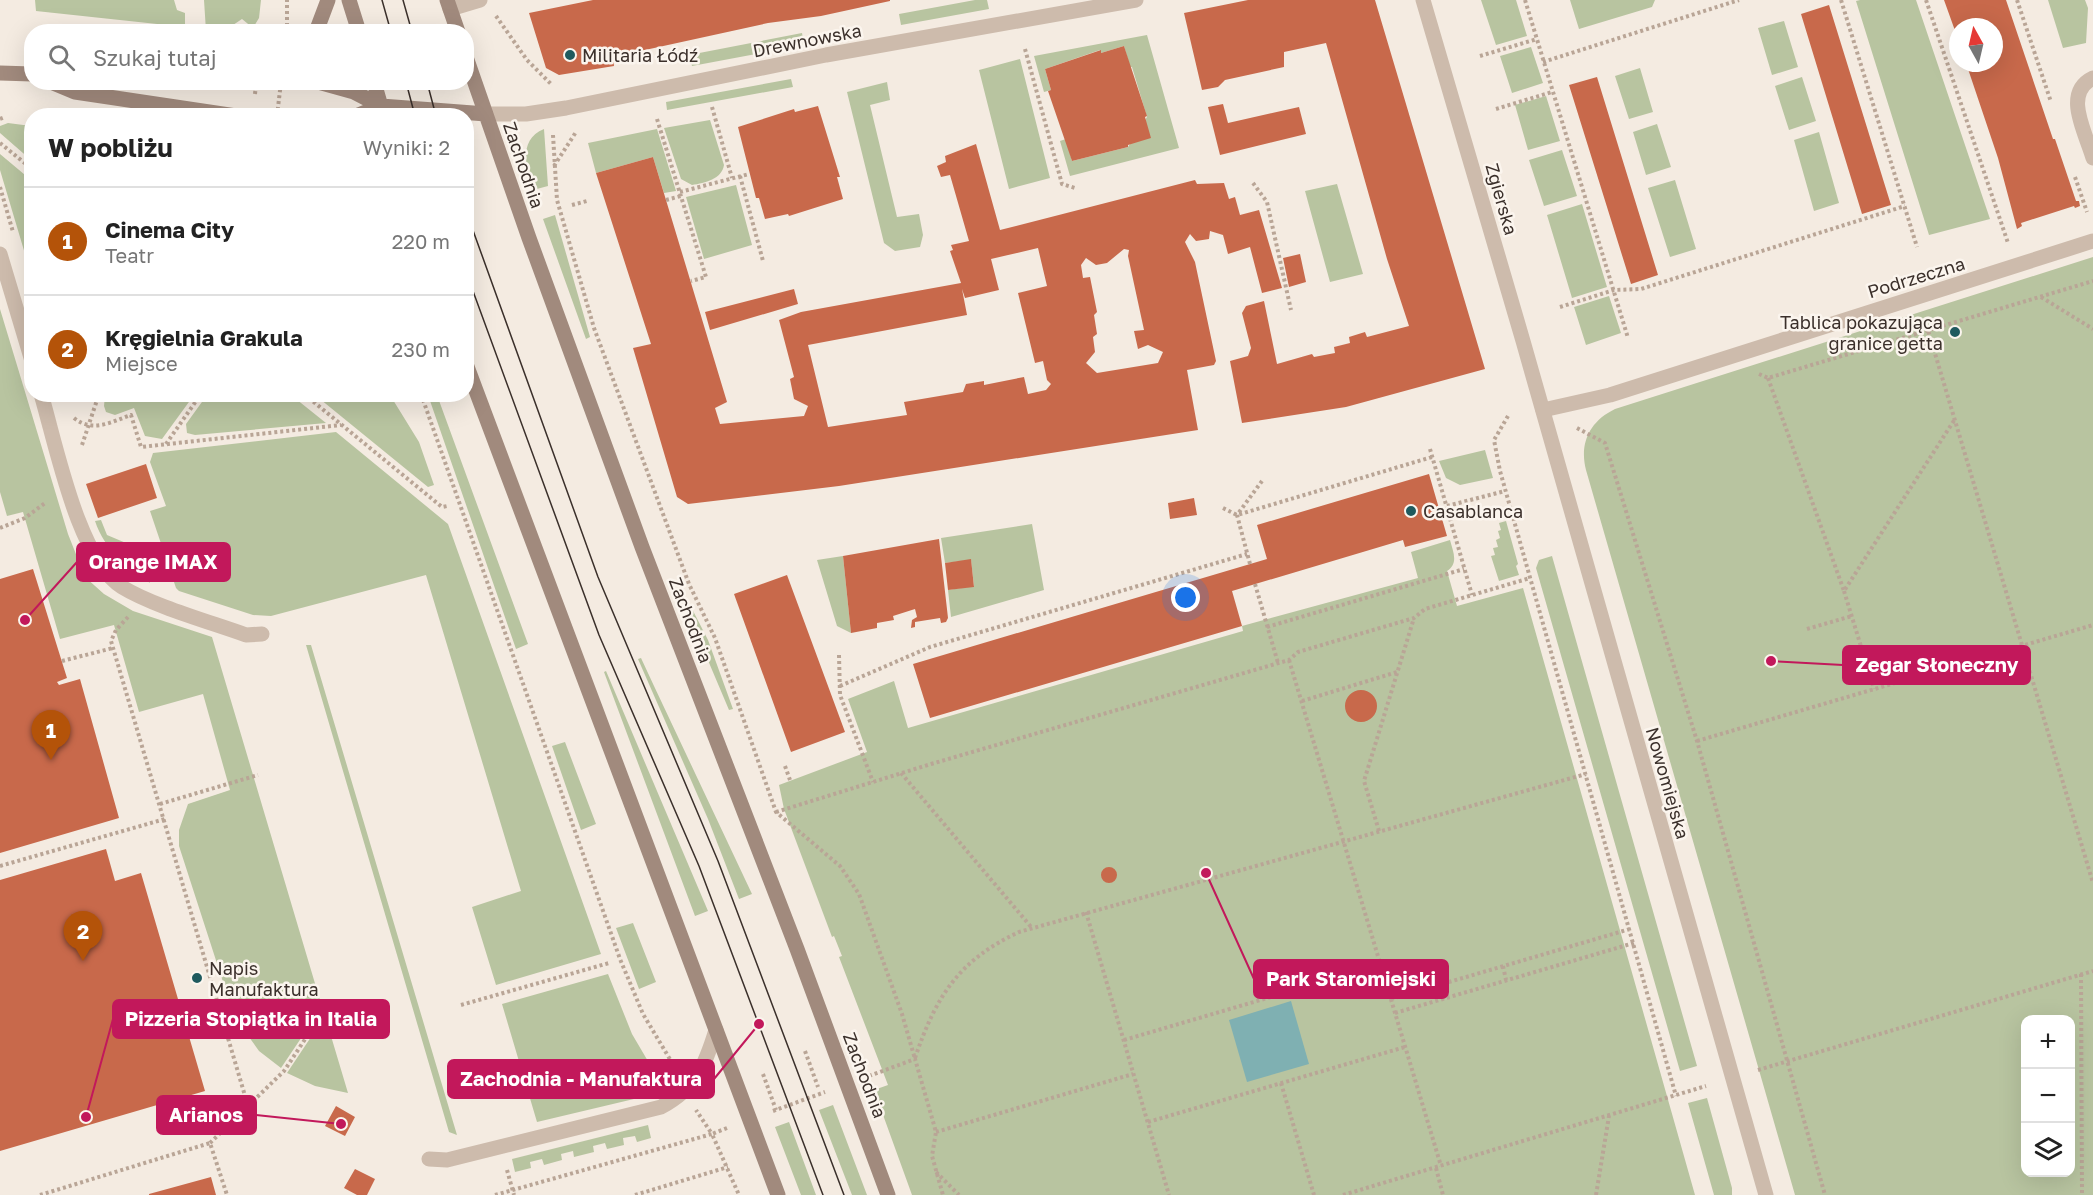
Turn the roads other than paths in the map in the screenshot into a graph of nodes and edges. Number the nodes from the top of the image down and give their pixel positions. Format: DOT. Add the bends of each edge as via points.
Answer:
graph roads {
  1 [pos="328,0"];
  2 [pos="349,0"];
  3 [pos="1136,0"];
  4 [pos="1423,0"];
  5 [pos="449,5"];
  6 [pos="486,5"];
  7 [pos="319,24"];
  8 [pos="356,24"];
  9 [pos="455,24"];
  10 [pos="0,73"];
  11 [pos="24,75"];
  12 [pos="2093,78"];
  13 [pos="474,80"];
  14 [pos="68,90"];
  15 [pos="347,90"];
  16 [pos="376,90"];
  17 [pos="180,108"];
  18 [pos="378,108"];
  19 [pos="381,108"];
  20 [pos="474,114"];
  21 [pos="486,114"];
  22 [pos="2093,158"];
  23 [pos="2093,241"];
  24 [pos="0,254"];
  25 [pos="24,334"];
  26 [pos="474,385"];
  27 [pos="43,402"];
  28 [pos="1543,410"];
  29 [pos="262,634"];
  30 [pos="716,1030"];
  31 [pos="429,1159"];
  32 [pos="1758,1167"];
  33 [pos="778,1195"];
  34 [pos="888,1195"];
  35 [pos="1760,1195"];
  36 [pos="1766,1195"];
  1 -- 7 [label="main road"];
  2 -- 8 [label="main road"];
  3 -- 21 [label="street, Drewnowska" via="826,55 549,111"];
  4 -- 28 [label="street, Zgierska"];
  5 -- 6 [label="street"];
  5 -- 9 [label="main road"];
  10 -- 11 [label="main road"];
  12 -- 22 [label="street" via="2080,89 2076,104"];
  13 -- 21 [label="main road, Zachodnia"];
  14 -- 17 [label="main road"];
  15 -- 18 [label="main road"];
  16 -- 19 [label="main road"];
  20 -- 21 [label="main road"];
  21 -- 34 [label="main road, Zachodnia" via="642,547"];
  23 -- 28 [label="street, Podrzeczna" via="1610,395"];
  24 -- 25 [label="street"];
  26 -- 30 [label="main road"];
  27 -- 29 [label="street" via="90,547 111,579 149,600 246,635"];
  28 -- 32 [label="street, Nowomiejska"];
  30 -- 31 [label="street" via="706,1059 687,1091 661,1107 447,1160"];
  30 -- 33 [label="main road"];
  32 -- 35 [label="street, Nowomiejska"];
  32 -- 36 [label="street, Nowomiejska"];
}
